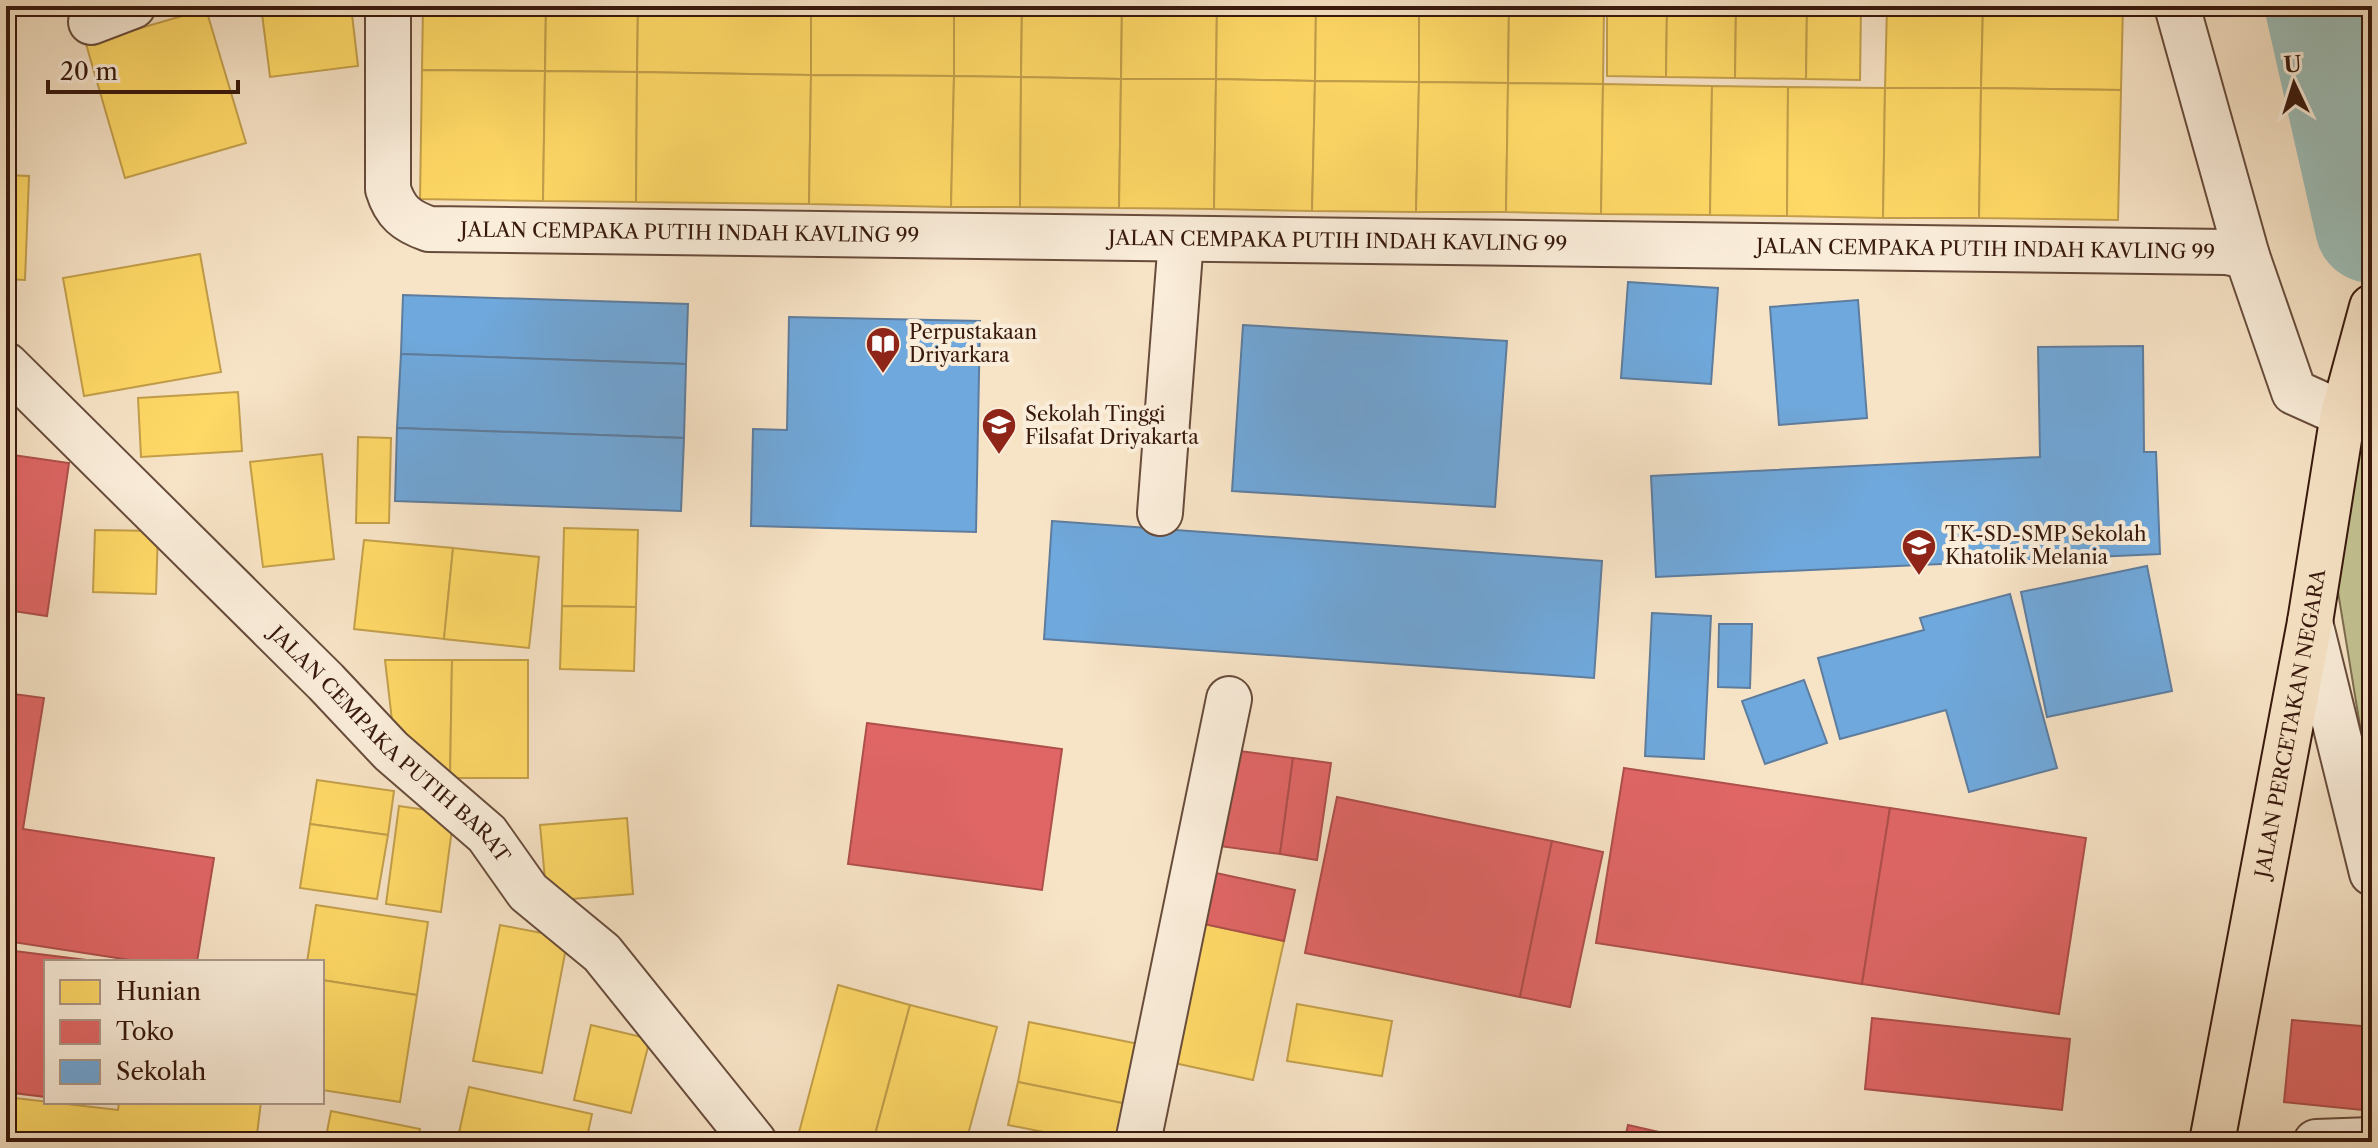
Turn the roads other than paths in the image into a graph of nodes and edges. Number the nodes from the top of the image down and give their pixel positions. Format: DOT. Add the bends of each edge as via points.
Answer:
graph roads {
  1 [pos="133,6"];
  2 [pos="388,6"];
  3 [pos="2177,6"];
  4 [pos="91,22"];
  5 [pos="1181,239"];
  6 [pos="2247,256"];
  7 [pos="2371,310"];
  8 [pos="6,365"];
  9 [pos="2343,414"];
  10 [pos="1160,513"];
  11 [pos="2310,622"];
  12 [pos="1229,699"];
  13 [pos="2372,873"];
  14 [pos="2372,1140"];
  15 [pos="754,1142"];
  16 [pos="1138,1142"];
  17 [pos="2212,1142"];
  18 [pos="2316,1142"];
  1 -- 4 [label="street"];
  2 -- 5 [label="street, JALAN CEMPAKA PUTIH INDAH KAVLING 99" via="388,189 393,207 403,217 429,229"];
  3 -- 6 [label="street"];
  5 -- 6 [label="street, JALAN CEMPAKA PUTIH INDAH KAVLING 99"];
  5 -- 10 [label="street"];
  6 -- 9 [label="street" via="2294,392"];
  7 -- 9 [label="main road, JALAN PERCETAKAN NEGARA"];
  8 -- 15 [label="street, JALAN CEMPAKA PUTIH BARAT" via="391,751 487,834 528,892 602,953"];
  9 -- 11 [label="main road, JALAN PERCETAKAN NEGARA"];
  11 -- 13 [label="street"];
  11 -- 17 [label="main road, JALAN PERCETAKAN NEGARA"];
  12 -- 16 [label="street"];
  14 -- 18 [label="street"];
}
